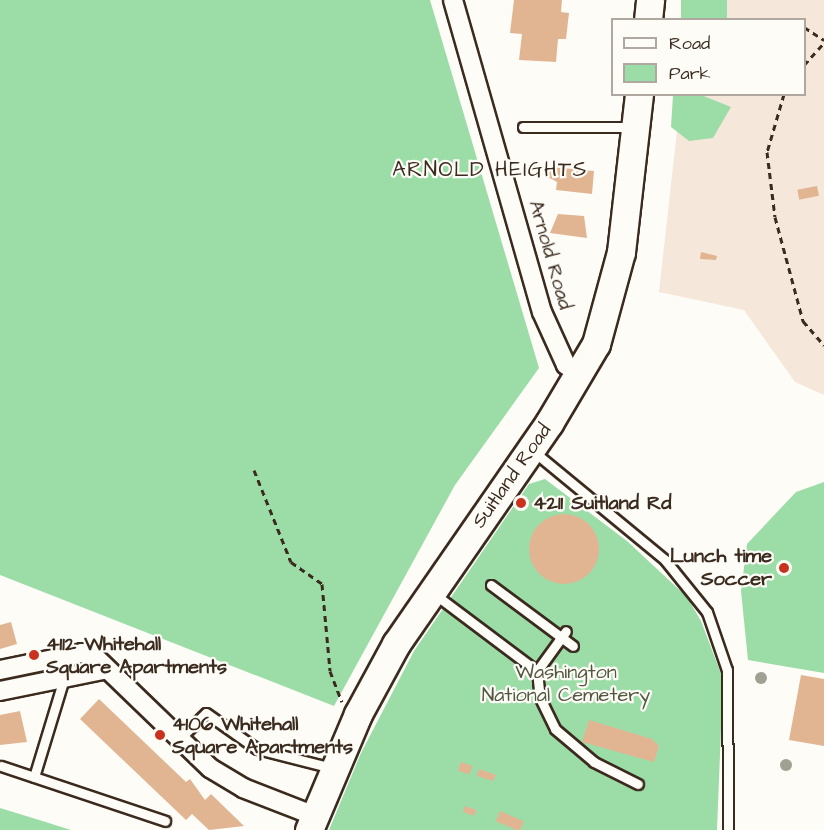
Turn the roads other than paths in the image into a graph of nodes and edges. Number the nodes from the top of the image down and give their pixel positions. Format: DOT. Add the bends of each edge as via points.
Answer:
graph roads {
  1 [pos="453,0"];
  2 [pos="650,0"];
  3 [pos="648,18"];
  4 [pos="639,96"];
  5 [pos="523,127"];
  6 [pos="636,127"];
  7 [pos="581,373"];
  8 [pos="531,449"];
  9 [pos="491,585"];
  10 [pos="431,591"];
  11 [pos="563,635"];
  12 [pos="573,646"];
  13 [pos="60,657"];
  14 [pos="0,669"];
  15 [pos="106,669"];
  16 [pos="537,671"];
  17 [pos="64,678"];
  18 [pos="0,691"];
  19 [pos="179,739"];
  20 [pos="1,766"];
  21 [pos="333,768"];
  22 [pos="34,777"];
  23 [pos="638,784"];
  24 [pos="165,821"];
  25 [pos="312,823"];
  26 [pos="728,830"];
  1 -- 7 [label="street, Arnold Road" via="542,312 566,365"];
  2 -- 3 [label="main road"];
  4 -- 6 [label="main road, Suitland Road"];
  5 -- 6 [label="lane"];
  6 -- 7 [label="main road, Suitland Road" via="612,296"];
  7 -- 8 [label="main road, Suitland Road"];
  8 -- 10 [label="main road, Suitland Road"];
  8 -- 26 [label="lane" via="664,560 707,612 728,680"];
  9 -- 11 [label="lane"];
  10 -- 16 [label="lane"];
  10 -- 21 [label="main road, Suitland Road" via="358,714"];
  11 -- 12 [label="lane"];
  11 -- 16 [label="lane"];
  13 -- 14 [label="street"];
  13 -- 15 [label="street" via="82,653"];
  13 -- 17 [label="lane"];
  15 -- 17 [label="street"];
  15 -- 19 [label="street"];
  16 -- 23 [label="lane" via="540,698 555,729 594,762"];
  17 -- 18 [label="street"];
  17 -- 22 [label="lane"];
  19 -- 21 [label="lane" via="206,713 257,749"];
  19 -- 25 [label="street" via="226,779"];
  20 -- 22 [label="lane"];
  21 -- 25 [label="main road, Suitland Road"];
  22 -- 24 [label="lane"];
}
